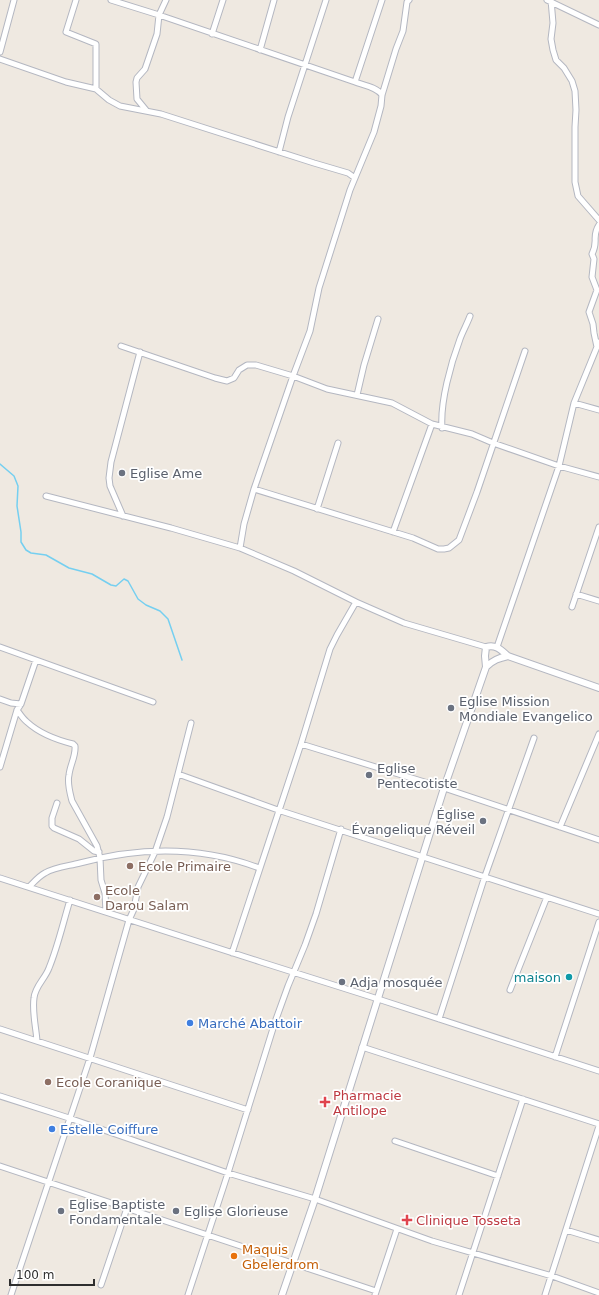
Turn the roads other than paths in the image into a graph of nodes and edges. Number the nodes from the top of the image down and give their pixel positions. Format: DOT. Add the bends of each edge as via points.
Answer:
graph roads {
  1 [pos="14,0"];
  2 [pos="76,0"];
  3 [pos="111,0"];
  4 [pos="166,0"];
  5 [pos="223,0"];
  6 [pos="274,0"];
  7 [pos="326,0"];
  8 [pos="382,0"];
  9 [pos="409,0"];
  10 [pos="549,1"];
  11 [pos="159,15"];
  12 [pos="599,25"];
  13 [pos="212,34"];
  14 [pos="260,50"];
  15 [pos="0,52"];
  16 [pos="0,59"];
  17 [pos="306,65"];
  18 [pos="355,82"];
  19 [pos="96,89"];
  20 [pos="382,95"];
  21 [pos="146,110"];
  22 [pos="279,152"];
  23 [pos="355,178"];
  24 [pos="599,220"];
  25 [pos="599,225"];
  26 [pos="470,316"];
  27 [pos="378,319"];
  28 [pos="598,344"];
  29 [pos="121,346"];
  30 [pos="525,351"];
  31 [pos="140,352"];
  32 [pos="293,376"];
  33 [pos="357,395"];
  34 [pos="574,403"];
  35 [pos="599,410"];
  36 [pos="432,424"];
  37 [pos="442,428"];
  38 [pos="338,443"];
  39 [pos="493,443"];
  40 [pos="559,466"];
  41 [pos="599,477"];
  42 [pos="254,489"];
  43 [pos="46,496"];
  44 [pos="317,509"];
  45 [pos="123,516"];
  46 [pos="599,528"];
  47 [pos="393,532"];
  48 [pos="240,548"];
  49 [pos="576,594"];
  50 [pos="599,601"];
  51 [pos="356,602"];
  52 [pos="572,607"];
  53 [pos="0,647"];
  54 [pos="486,647"];
  55 [pos="497,647"];
  56 [pos="508,656"];
  57 [pos="36,660"];
  58 [pos="486,667"];
  59 [pos="599,688"];
  60 [pos="0,698"];
  61 [pos="153,702"];
  62 [pos="21,704"];
  63 [pos="17,710"];
  64 [pos="191,722"];
  65 [pos="599,734"];
  66 [pos="534,738"];
  67 [pos="301,744"];
  68 [pos="0,767"];
  69 [pos="178,774"];
  70 [pos="444,788"];
  71 [pos="57,803"];
  72 [pos="508,809"];
  73 [pos="278,810"];
  74 [pos="560,827"];
  75 [pos="341,829"];
  76 [pos="599,840"];
  77 [pos="155,852"];
  78 [pos="100,855"];
  79 [pos="423,856"];
  80 [pos="259,868"];
  81 [pos="485,876"];
  82 [pos="0,878"];
  83 [pos="29,887"];
  84 [pos="547,897"];
  85 [pos="70,900"];
  86 [pos="106,912"];
  87 [pos="599,914"];
  88 [pos="129,920"];
  89 [pos="599,922"];
  90 [pos="232,953"];
  91 [pos="294,973"];
  92 [pos="510,990"];
  93 [pos="378,999"];
  94 [pos="439,1019"];
  95 [pos="0,1029"];
  96 [pos="37,1041"];
  97 [pos="362,1046"];
  98 [pos="555,1057"];
  99 [pos="90,1058"];
  100 [pos="599,1071"];
  101 [pos="0,1096"];
  102 [pos="523,1099"];
  103 [pos="248,1110"];
  104 [pos="69,1118"];
  105 [pos="599,1125"];
  106 [pos="395,1141"];
  107 [pos="0,1166"];
  108 [pos="228,1173"];
  109 [pos="498,1176"];
  110 [pos="48,1182"];
  111 [pos="315,1199"];
  112 [pos="127,1208"];
  113 [pos="397,1229"];
  114 [pos="566,1230"];
  115 [pos="208,1235"];
  116 [pos="599,1240"];
  117 [pos="473,1254"];
  118 [pos="292,1263"];
  119 [pos="552,1276"];
  120 [pos="101,1286"];
  121 [pos="376,1293"];
  122 [pos="599,1293"];
  123 [pos="11,1295"];
  124 [pos="188,1295"];
  125 [pos="282,1295"];
  126 [pos="459,1295"];
  127 [pos="545,1295"];
  1 -- 15 [label="street"];
  2 -- 19 [label="street" via="66,32 96,44"];
  3 -- 11 [label="street"];
  4 -- 11 [label="street"];
  5 -- 13 [label="street"];
  6 -- 14 [label="street"];
  7 -- 17 [label="street"];
  8 -- 18 [label="street"];
  9 -- 20 [label="street" via="403,31"];
  10 -- 12 [label="street"];
  10 -- 24 [label="street" via="553,22 553,50 556,60 564,68 575,91 575,182 578,196"];
  11 -- 13 [label="street"];
  11 -- 21 [label="street" via="151,53 145,69 136,82 137,99"];
  13 -- 14 [label="street"];
  14 -- 17 [label="street"];
  16 -- 19 [label="street" via="66,82"];
  17 -- 18 [label="street"];
  17 -- 22 [label="street"];
  18 -- 20 [label="street" via="373,88"];
  19 -- 21 [label="street" via="120,106"];
  20 -- 23 [label="street" via="374,132"];
  21 -- 22 [label="street"];
  22 -- 23 [label="street" via="348,173"];
  23 -- 32 [label="street" via="319,288 310,331"];
  25 -- 28 [label="street" via="596,236 599,245 592,254 592,275 597,290 589,312"];
  26 -- 37 [label="street" via="460,338 450,372 443,406"];
  27 -- 33 [label="street"];
  28 -- 34 [label="street"];
  29 -- 31 [label="street"];
  30 -- 39 [label="street"];
  31 -- 32 [label="street" via="227,381 234,378 239,370 247,365 256,365"];
  31 -- 45 [label="street" via="109,478"];
  32 -- 33 [label="street" via="321,387"];
  32 -- 42 [label="street"];
  33 -- 36 [label="street" via="392,403"];
  34 -- 35 [label="street"];
  34 -- 40 [label="street"];
  36 -- 37 [label="street"];
  36 -- 47 [label="street"];
  37 -- 39 [label="street" via="472,434"];
  38 -- 44 [label="street"];
  39 -- 40 [label="street"];
  39 -- 47 [label="street" via="474,502 455,544 438,549"];
  40 -- 41 [label="street"];
  40 -- 55 [label="street"];
  42 -- 44 [label="street"];
  42 -- 48 [label="street"];
  43 -- 45 [label="street"];
  44 -- 47 [label="street"];
  45 -- 48 [label="street"];
  46 -- 49 [label="street"];
  48 -- 51 [label="street"];
  49 -- 50 [label="street"];
  49 -- 52 [label="street"];
  51 -- 54 [label="street" via="404,623"];
  51 -- 67 [label="street" via="330,649"];
  53 -- 57 [label="street"];
  54 -- 55 [label="street"];
  54 -- 58 [label="street"];
  55 -- 56 [label="street"];
  56 -- 58 [label="street" via="491,661"];
  56 -- 59 [label="street"];
  57 -- 61 [label="street"];
  57 -- 62 [label="street"];
  58 -- 70 [label="street"];
  60 -- 62 [label="street"];
  62 -- 63 [label="street"];
  63 -- 68 [label="street"];
  63 -- 78 [label="street" via="27,722 39,730 75,746 76,752 69,775 72,801"];
  64 -- 69 [label="street"];
  65 -- 74 [label="street"];
  66 -- 72 [label="street"];
  67 -- 70 [label="street"];
  67 -- 73 [label="street"];
  69 -- 73 [label="street"];
  69 -- 77 [label="street"];
  70 -- 72 [label="street"];
  70 -- 79 [label="street"];
  71 -- 78 [label="street" via="52,826 79,839"];
  72 -- 74 [label="street"];
  72 -- 81 [label="street"];
  73 -- 75 [label="street"];
  73 -- 80 [label="street"];
  74 -- 76 [label="street"];
  75 -- 79 [label="street"];
  75 -- 91 [label="street" via="316,914"];
  77 -- 78 [label="street"];
  77 -- 80 [label="street" via="173,851 226,857"];
  77 -- 88 [label="street" via="138,887 134,910"];
  78 -- 83 [label="street" via="44,873"];
  78 -- 86 [label="street"];
  79 -- 81 [label="street"];
  79 -- 93 [label="street"];
  80 -- 90 [label="street"];
  81 -- 84 [label="street"];
  81 -- 94 [label="street"];
  82 -- 83 [label="street"];
  83 -- 85 [label="street"];
  84 -- 87 [label="street"];
  84 -- 92 [label="street"];
  85 -- 86 [label="street"];
  85 -- 96 [label="street" via="51,964 34,998"];
  86 -- 88 [label="street"];
  88 -- 90 [label="street"];
  88 -- 99 [label="street"];
  89 -- 98 [label="street"];
  90 -- 91 [label="street"];
  91 -- 93 [label="street"];
  91 -- 103 [label="street" via="278,1014"];
  93 -- 94 [label="street"];
  93 -- 97 [label="street"];
  94 -- 98 [label="street"];
  95 -- 96 [label="street"];
  96 -- 99 [label="street"];
  97 -- 102 [label="street"];
  97 -- 111 [label="street"];
  98 -- 100 [label="street"];
  99 -- 103 [label="street"];
  99 -- 104 [label="street"];
  101 -- 104 [label="street"];
  102 -- 105 [label="street"];
  102 -- 109 [label="street"];
  103 -- 108 [label="street"];
  104 -- 108 [label="street"];
  104 -- 110 [label="street"];
  105 -- 114 [label="street"];
  106 -- 109 [label="street"];
  107 -- 110 [label="street"];
  108 -- 111 [label="street"];
  108 -- 115 [label="street"];
  109 -- 117 [label="street"];
  110 -- 112 [label="street"];
  110 -- 123 [label="street"];
  111 -- 113 [label="street"];
  111 -- 118 [label="street"];
  112 -- 115 [label="street"];
  112 -- 120 [label="street"];
  113 -- 117 [label="street"];
  113 -- 121 [label="street"];
  114 -- 116 [label="street"];
  114 -- 119 [label="street"];
  115 -- 118 [label="street"];
  115 -- 124 [label="street"];
  117 -- 119 [label="street"];
  117 -- 126 [label="street"];
  118 -- 121 [label="street"];
  118 -- 125 [label="street"];
  119 -- 122 [label="street"];
  119 -- 127 [label="street"];
}
